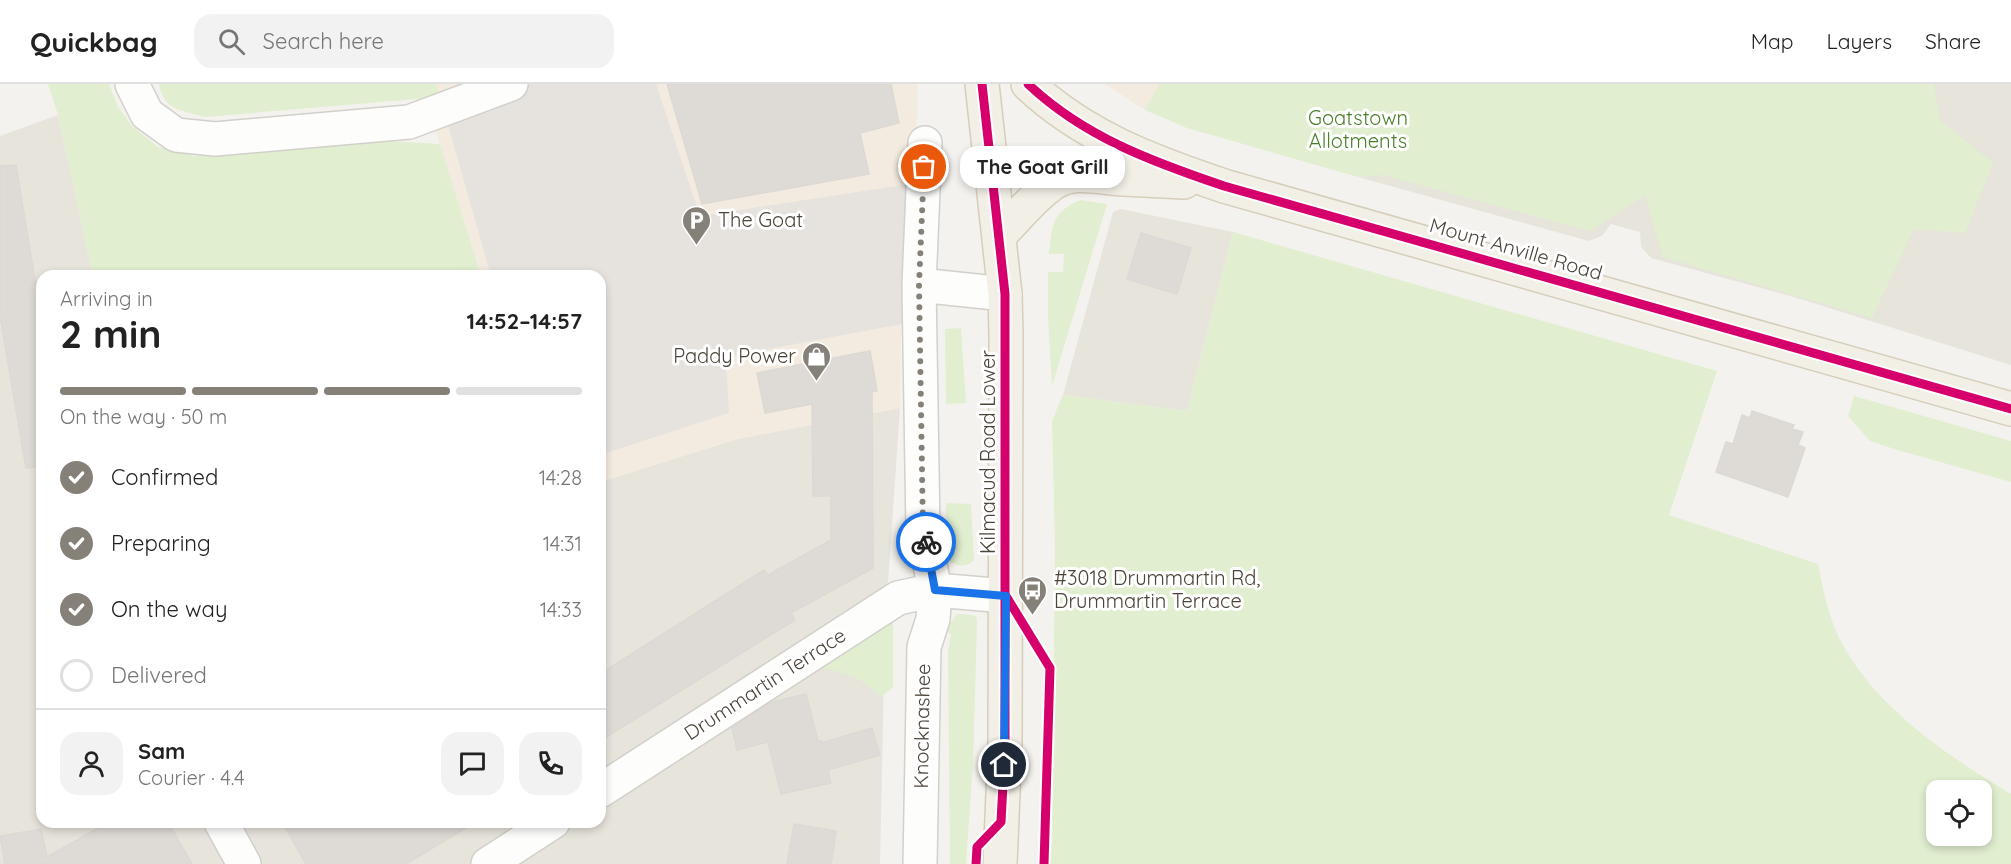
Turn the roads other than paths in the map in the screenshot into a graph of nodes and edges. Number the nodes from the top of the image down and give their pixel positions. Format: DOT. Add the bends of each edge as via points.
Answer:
graph roads {
  1 [pos="132,84"];
  2 [pos="512,84"];
  3 [pos="982,84"];
  4 [pos="1028,84"];
  5 [pos="925,143"];
  6 [pos="1216,183"];
  7 [pos="999,236"];
  8 [pos="919,285"];
  9 [pos="1005,294"];
  10 [pos="2011,410"];
  11 [pos="935,590"];
  12 [pos="1006,596"];
  13 [pos="606,788"];
  14 [pos="224,828"];
  15 [pos="544,828"];
  16 [pos="244,864"];
  17 [pos="488,864"];
  18 [pos="920,864"];
  19 [pos="1000,864"];
  1 -- 2 [label="street" via="147,114 176,135 215,140 409,122"];
  3 -- 7 [label="main road, Kilmacud Road Lower"];
  4 -- 6 [label="main road, Mount Anville Road" via="1101,137"];
  5 -- 8 [label="street, Knocknashee"];
  6 -- 7 [label="main road" via="1085,175 1066,178 1053,183"];
  6 -- 10 [label="main road, Mount Anville Road"];
  7 -- 9 [label="main road, Kilmacud Road Lower"];
  8 -- 9 [label="street"];
  8 -- 11 [label="street, Knocknashee" via="923,530"];
  9 -- 12 [label="main road, Kilmacud Road Lower"];
  11 -- 12 [label="street"];
  11 -- 13 [label="street, Drummartin Terrace" via="898,598"];
  11 -- 18 [label="street, Knocknashee" via="933,619 924,646"];
  12 -- 19 [label="main road, Kilmacud Road Lower"];
  14 -- 16 [label="street"];
  15 -- 17 [label="street"];
}
